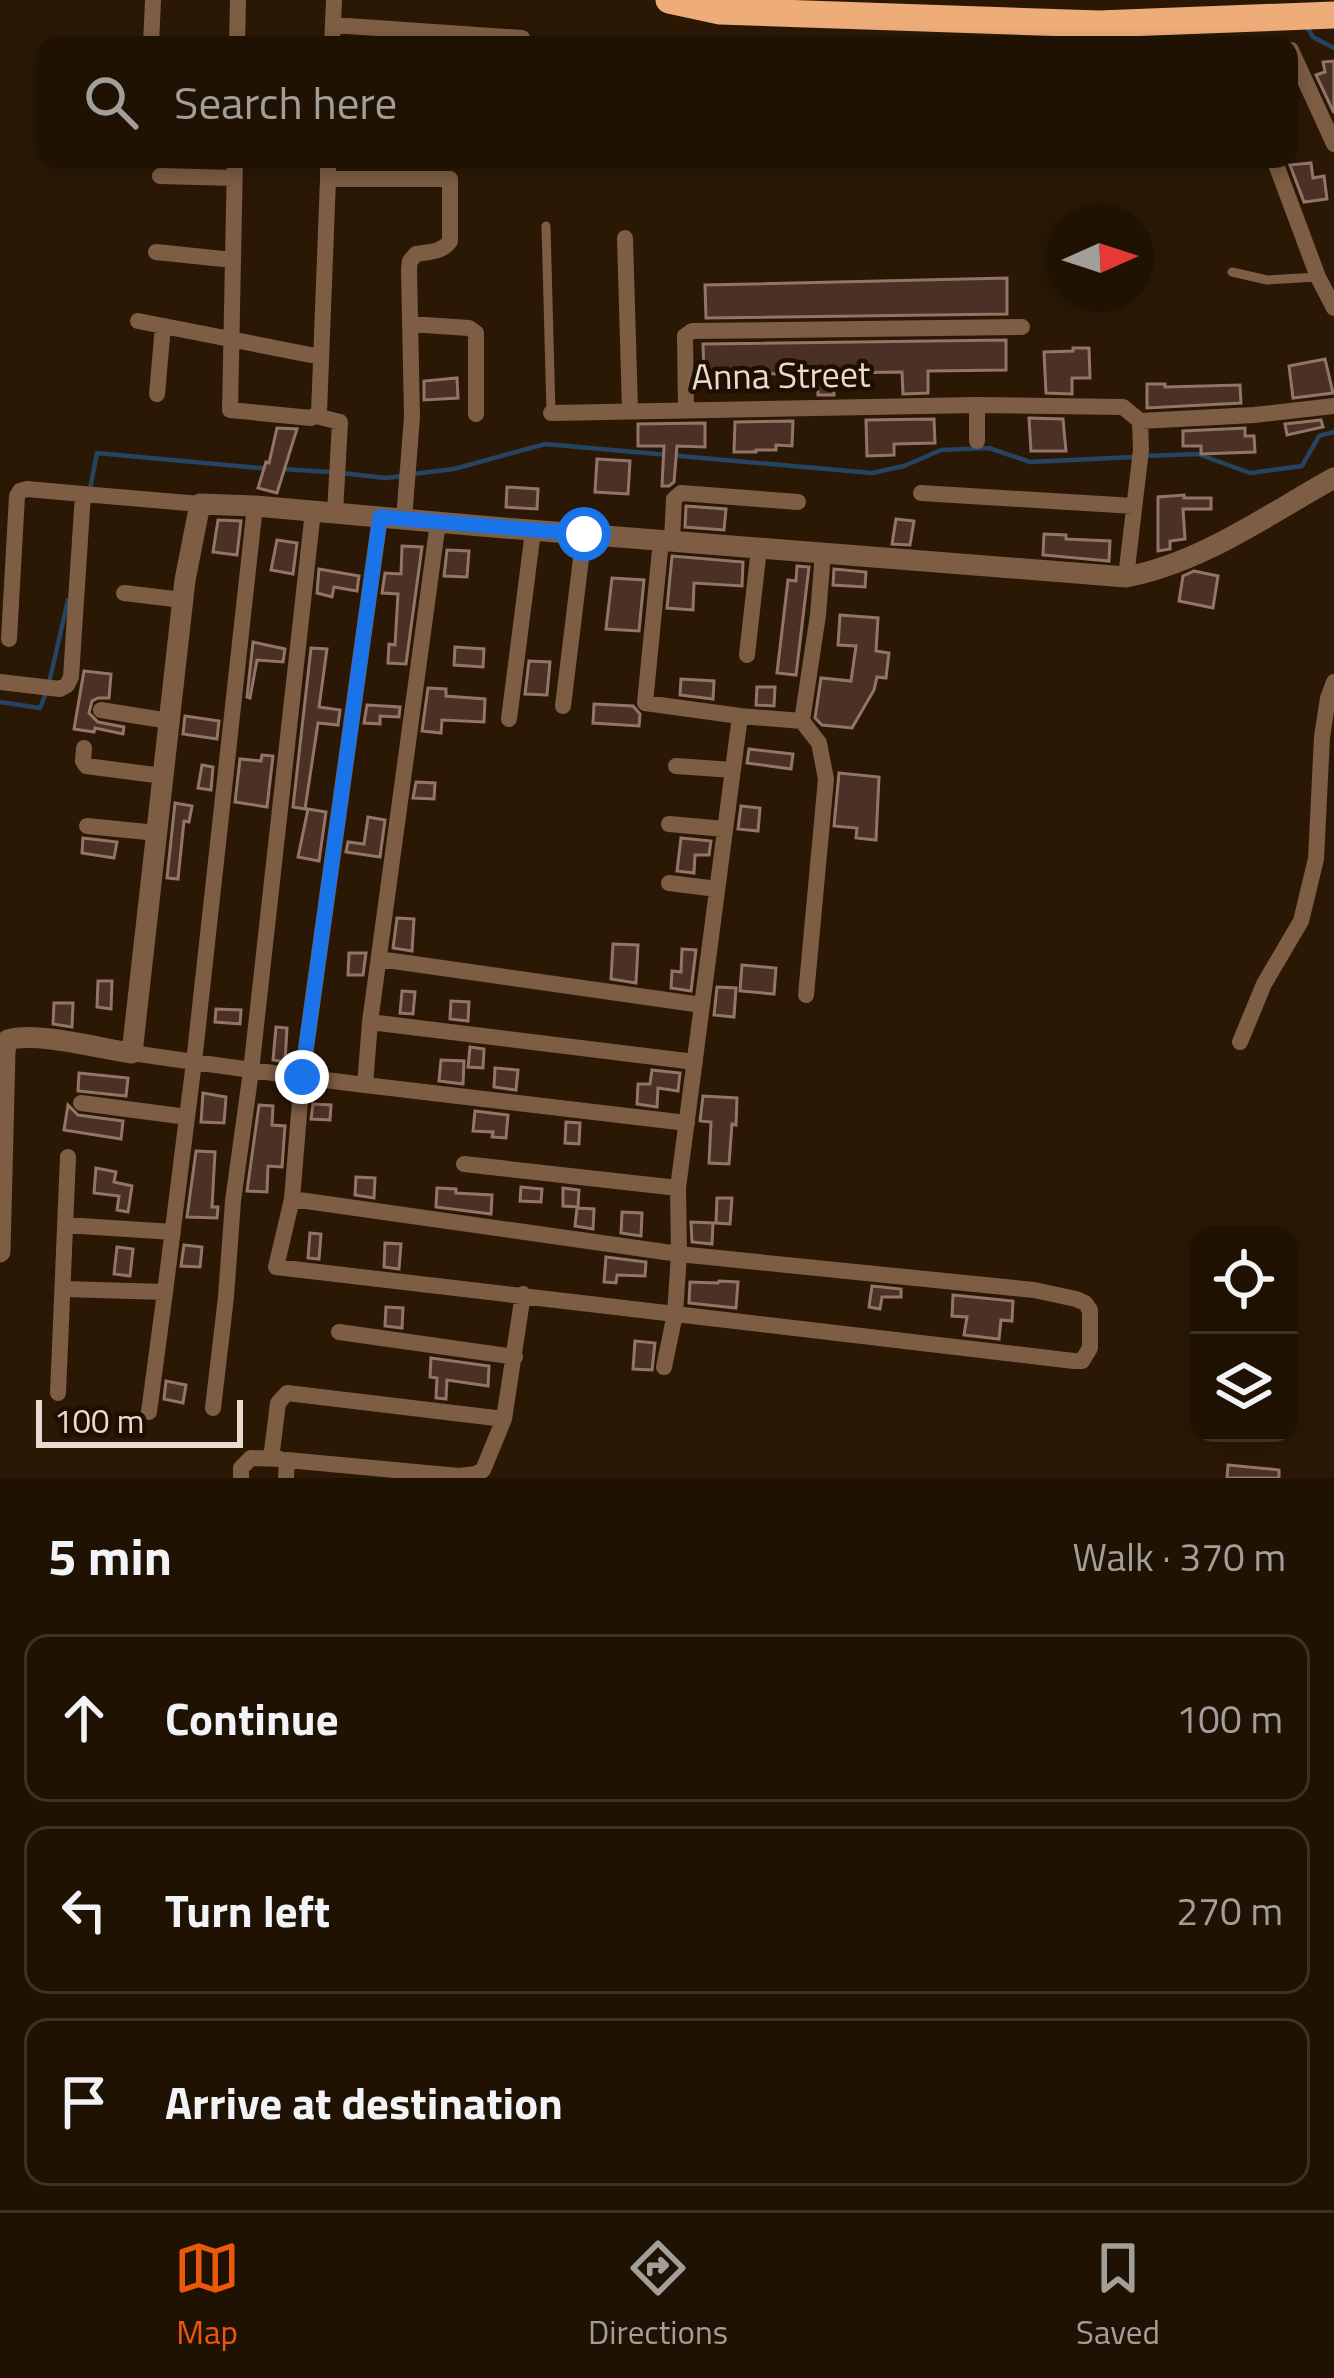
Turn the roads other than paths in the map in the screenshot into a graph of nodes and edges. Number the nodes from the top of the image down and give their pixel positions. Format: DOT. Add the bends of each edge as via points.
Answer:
graph roads {
  1 [pos="153,0"];
  2 [pos="238,0"];
  3 [pos="334,0"];
  4 [pos="669,0"];
  5 [pos="1334,15"];
  6 [pos="333,25"];
  7 [pos="151,36"];
  8 [pos="237,36"];
  9 [pos="332,36"];
  10 [pos="493,36"];
  11 [pos="1298,65"];
  12 [pos="1334,144"];
  13 [pos="234,168"];
  14 [pos="328,168"];
  15 [pos="450,168"];
  16 [pos="1277,168"];
  17 [pos="160,176"];
  18 [pos="328,179"];
  19 [pos="450,179"];
  20 [pos="546,226"];
  21 [pos="626,238"];
  22 [pos="156,252"];
  23 [pos="233,260"];
  24 [pos="1232,272"];
  25 [pos="1318,277"];
  26 [pos="1334,308"];
  27 [pos="138,321"];
  28 [pos="410,324"];
  29 [pos="163,326"];
  30 [pos="1022,327"];
  31 [pos="231,340"];
  32 [pos="321,357"];
  33 [pos="157,394"];
  34 [pos="977,405"];
  35 [pos="1334,406"];
  36 [pos="686,409"];
  37 [pos="630,410"];
  38 [pos="551,412"];
  39 [pos="476,414"];
  40 [pos="316,416"];
  41 [pos="1140,421"];
  42 [pos="977,441"];
  43 [pos="1334,479"];
  44 [pos="921,493"];
  45 [pos="83,494"];
  46 [pos="798,502"];
  47 [pos="200,504"];
  48 [pos="255,506"];
  49 [pos="1134,506"];
  50 [pos="324,512"];
  51 [pos="380,517"];
  52 [pos="404,519"];
  53 [pos="438,522"];
  54 [pos="533,531"];
  55 [pos="584,534"];
  56 [pos="666,541"];
  57 [pos="759,548"];
  58 [pos="823,553"];
  59 [pos="1126,577"];
  60 [pos="124,593"];
  61 [pos="183,599"];
  62 [pos="9,639"];
  63 [pos="747,655"];
  64 [pos="0,682"];
  65 [pos="1334,682"];
  66 [pos="563,706"];
  67 [pos="101,710"];
  68 [pos="740,716"];
  69 [pos="509,719"];
  70 [pos="802,721"];
  71 [pos="169,722"];
  72 [pos="1328,738"];
  73 [pos="84,748"];
  74 [pos="676,766"];
  75 [pos="733,770"];
  76 [pos="163,776"];
  77 [pos="1328,798"];
  78 [pos="669,824"];
  79 [pos="87,826"];
  80 [pos="725,830"];
  81 [pos="157,833"];
  82 [pos="1325,859"];
  83 [pos="669,884"];
  84 [pos="717,889"];
  85 [pos="379,959"];
  86 [pos="806,995"];
  87 [pos="702,1005"];
  88 [pos="370,1022"];
  89 [pos="1240,1042"];
  90 [pos="132,1053"];
  91 [pos="695,1062"];
  92 [pos="194,1063"];
  93 [pos="251,1071"];
  94 [pos="302,1077"];
  95 [pos="365,1085"];
  96 [pos="81,1103"];
  97 [pos="187,1118"];
  98 [pos="687,1123"];
  99 [pos="68,1157"];
  100 [pos="464,1164"];
  101 [pos="678,1188"];
  102 [pos="292,1199"];
  103 [pos="65,1226"];
  104 [pos="173,1232"];
  105 [pos="0,1252"];
  106 [pos="680,1254"];
  107 [pos="64,1289"];
  108 [pos="165,1292"];
  109 [pos="524,1294"];
  110 [pos="675,1313"];
  111 [pos="339,1332"];
  112 [pos="514,1357"];
  113 [pos="664,1367"];
  114 [pos="58,1393"];
  115 [pos="213,1408"];
  116 [pos="149,1412"];
  117 [pos="504,1419"];
  118 [pos="281,1465"];
  119 [pos="241,1478"];
  1 -- 7 [label="street"];
  2 -- 8 [label="street"];
  3 -- 6 [label="street"];
  4 -- 5 [label="highway" via="720,11 1099,24"];
  6 -- 9 [label="street"];
  6 -- 10 [label="street"];
  11 -- 12 [label="street"];
  13 -- 17 [label="street"];
  13 -- 23 [label="street"];
  14 -- 18 [label="street"];
  15 -- 19 [label="street"];
  16 -- 25 [label="street"];
  18 -- 19 [label="street"];
  18 -- 32 [label="street"];
  19 -- 28 [label="street" via="450,241 410,261"];
  20 -- 38 [label="lane"];
  21 -- 37 [label="street"];
  22 -- 23 [label="street"];
  23 -- 31 [label="street"];
  24 -- 25 [label="lane"];
  25 -- 26 [label="street"];
  27 -- 29 [label="street"];
  28 -- 39 [label="street" via="476,333"];
  28 -- 52 [label="street"];
  29 -- 31 [label="street"];
  29 -- 33 [label="street"];
  30 -- 36 [label="street" via="692,331 685,336"];
  31 -- 32 [label="street"];
  31 -- 40 [label="street" via="230,410"];
  32 -- 40 [label="street"];
  34 -- 36 [label="street, Anna Street"];
  34 -- 41 [label="street, Anna Street" via="1123,407"];
  34 -- 42 [label="street"];
  35 -- 41 [label="street, Anna Street"];
  36 -- 37 [label="street, Anna Street"];
  37 -- 38 [label="street, Anna Street"];
  40 -- 50 [label="street" via="340,422"];
  41 -- 49 [label="street"];
  43 -- 59 [label="street" via="1197,555"];
  44 -- 49 [label="street"];
  45 -- 47 [label="street"];
  45 -- 62 [label="street" via="27,489 16,496"];
  45 -- 64 [label="street" via="71,677 60,689"];
  46 -- 56 [label="street" via="681,493"];
  47 -- 48 [label="street"];
  47 -- 61 [label="street"];
  48 -- 50 [label="street"];
  48 -- 92 [label="street"];
  49 -- 59 [label="street"];
  50 -- 51 [label="street"];
  50 -- 93 [label="street"];
  51 -- 52 [label="street"];
  51 -- 94 [label="street"];
  52 -- 53 [label="street"];
  53 -- 54 [label="street"];
  53 -- 85 [label="street"];
  54 -- 55 [label="street"];
  54 -- 69 [label="street"];
  55 -- 56 [label="street"];
  55 -- 66 [label="street"];
  56 -- 57 [label="street"];
  56 -- 68 [label="street" via="645,703"];
  57 -- 58 [label="street"];
  57 -- 63 [label="street"];
  58 -- 59 [label="street"];
  58 -- 70 [label="street"];
  60 -- 61 [label="street"];
  61 -- 71 [label="street"];
  65 -- 72 [label="street"];
  67 -- 71 [label="street"];
  68 -- 70 [label="street"];
  68 -- 75 [label="street"];
  70 -- 86 [label="street" via="819,743 826,779"];
  71 -- 76 [label="street"];
  72 -- 77 [label="street"];
  73 -- 76 [label="street" via="86,766"];
  74 -- 75 [label="street"];
  75 -- 80 [label="street"];
  76 -- 81 [label="street"];
  77 -- 82 [label="street"];
  78 -- 80 [label="street"];
  79 -- 81 [label="street"];
  80 -- 84 [label="street"];
  81 -- 90 [label="street"];
  82 -- 89 [label="street"];
  83 -- 84 [label="street"];
  84 -- 87 [label="street"];
  85 -- 87 [label="street"];
  85 -- 88 [label="street"];
  87 -- 91 [label="street"];
  88 -- 91 [label="street"];
  88 -- 95 [label="street"];
  90 -- 92 [label="street"];
  90 -- 105 [label="street" via="8,1040"];
  91 -- 98 [label="street"];
  92 -- 93 [label="street"];
  92 -- 97 [label="street"];
  93 -- 94 [label="street"];
  93 -- 115 [label="street"];
  94 -- 95 [label="street"];
  94 -- 102 [label="street"];
  95 -- 98 [label="street"];
  96 -- 97 [label="street"];
  97 -- 104 [label="street"];
  98 -- 101 [label="street"];
  99 -- 103 [label="street"];
  100 -- 101 [label="street"];
  101 -- 106 [label="street"];
  102 -- 106 [label="street"];
  102 -- 109 [label="street" via="276,1267"];
  103 -- 104 [label="street"];
  103 -- 107 [label="street"];
  104 -- 108 [label="street"];
  106 -- 110 [label="street"];
  106 -- 110 [label="street" via="1076,1299 1090,1310 1090,1348 1074,1361"];
  107 -- 108 [label="street"];
  107 -- 114 [label="street"];
  108 -- 116 [label="street"];
  109 -- 110 [label="street"];
  109 -- 112 [label="street"];
  110 -- 113 [label="street"];
  111 -- 112 [label="street"];
  112 -- 117 [label="street"];
  117 -- 118 [label="street" via="476,1474"];
  117 -- 118 [label="street" via="287,1393 278,1403"];
  118 -- 119 [label="street" via="251,1458"];
}
